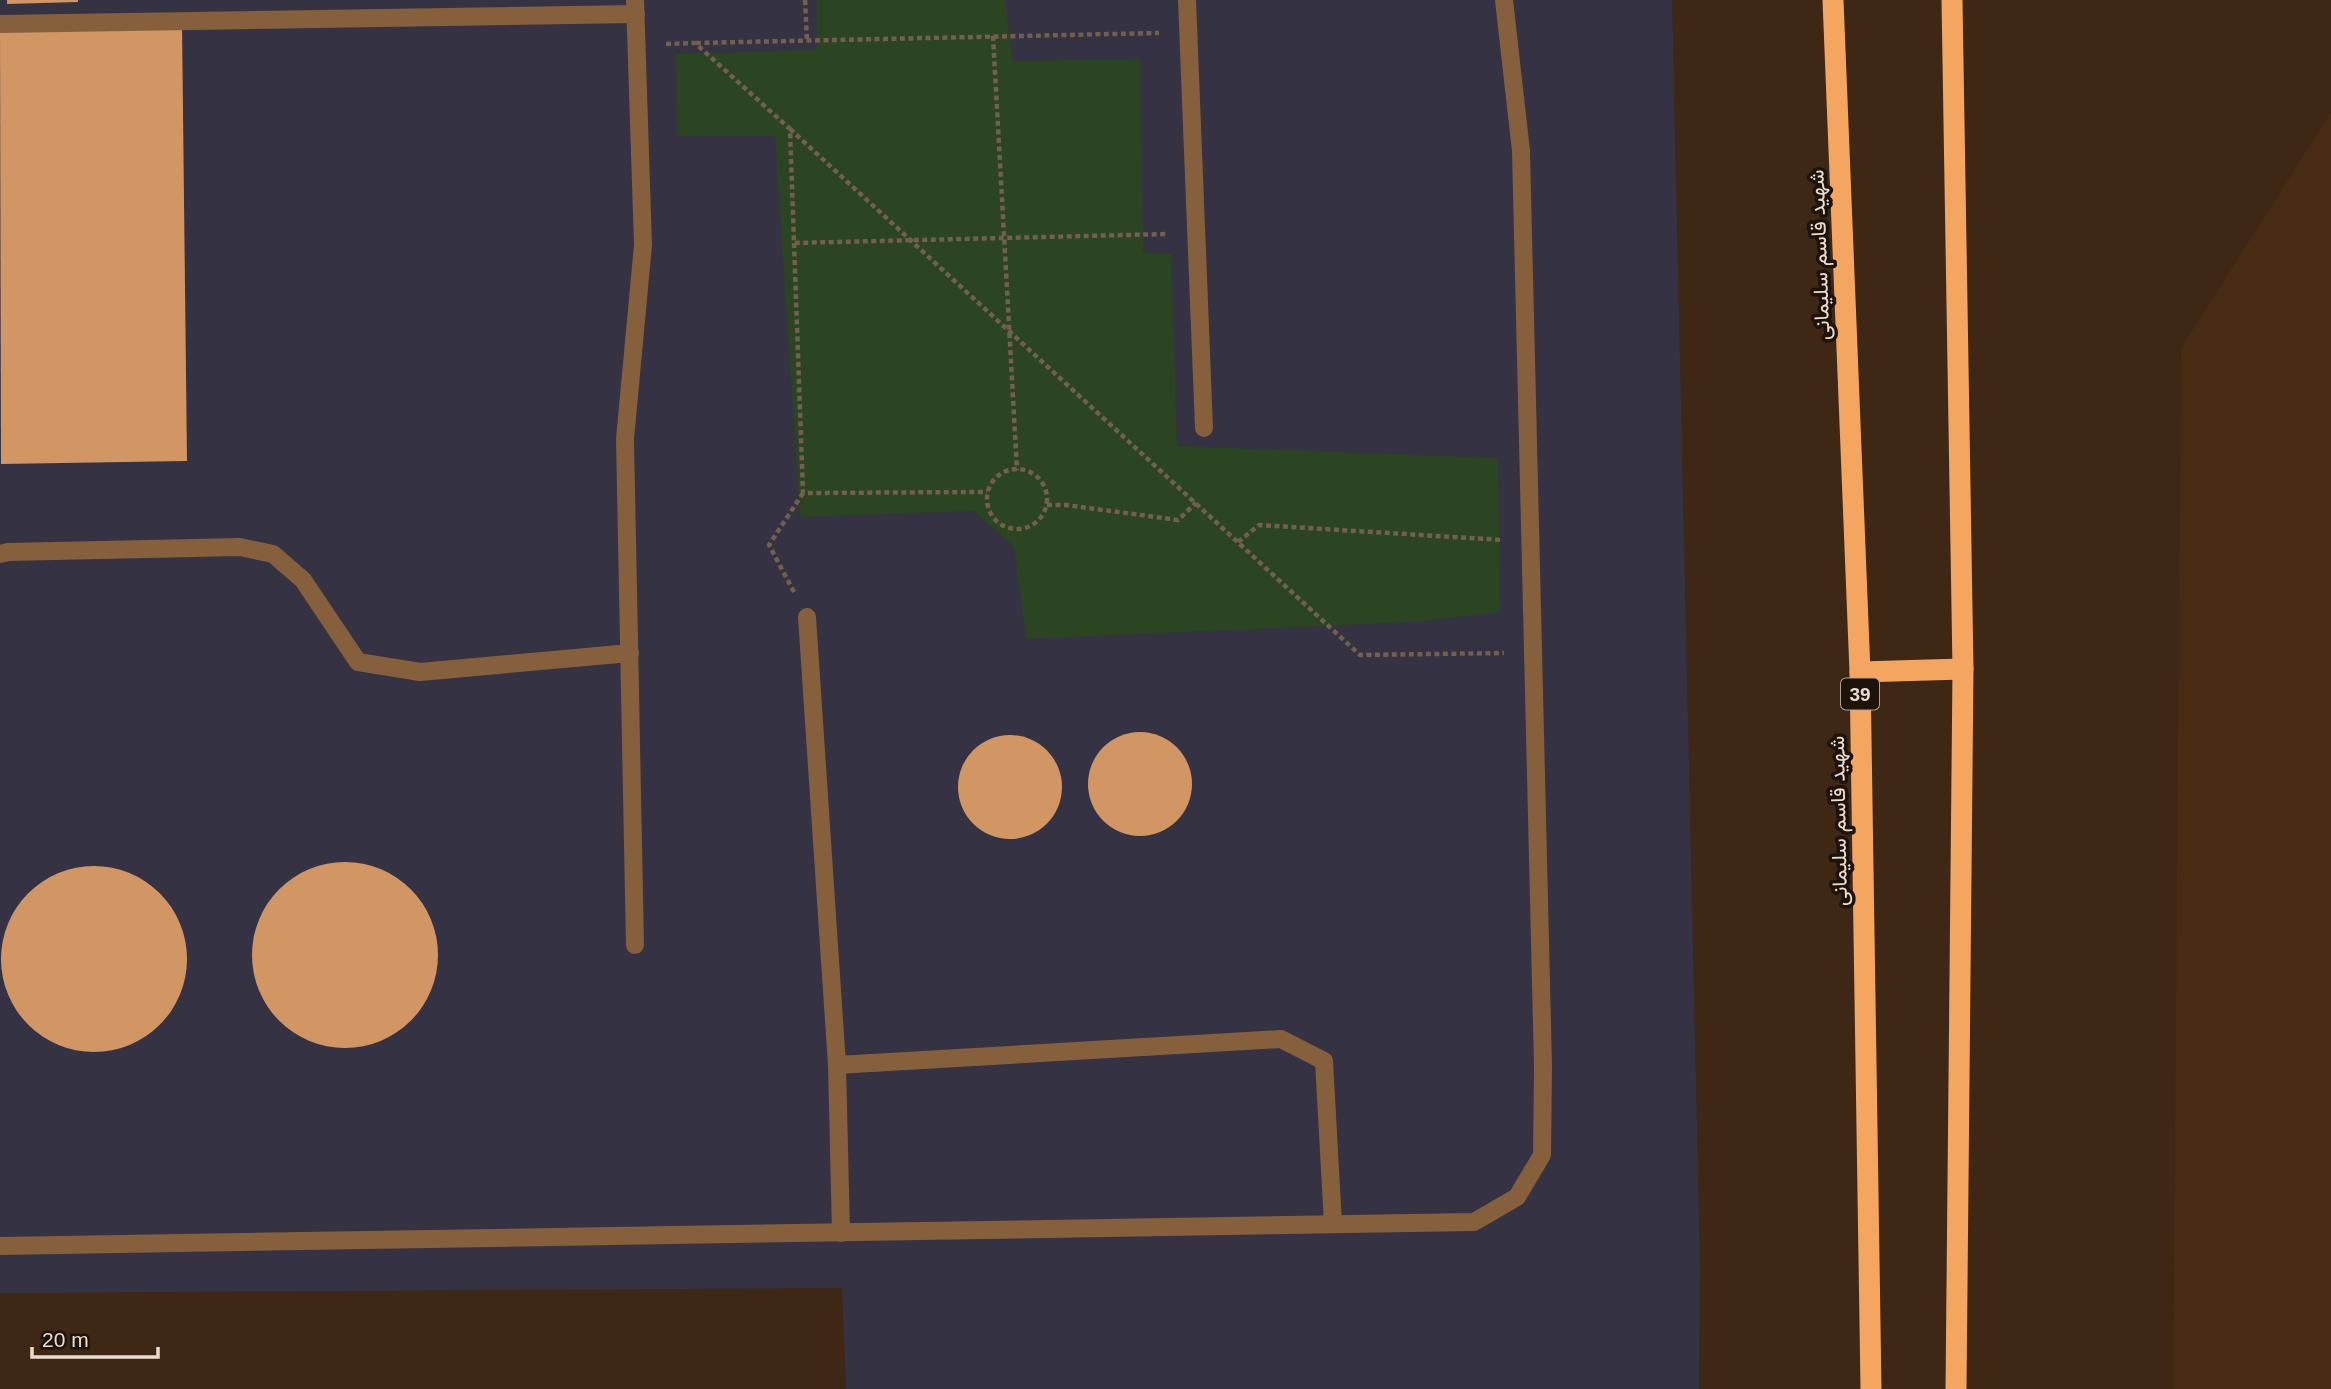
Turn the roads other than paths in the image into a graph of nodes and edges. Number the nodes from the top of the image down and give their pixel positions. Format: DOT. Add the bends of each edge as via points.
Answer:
graph roads {
  1 [pos="1187,0"];
  2 [pos="1504,0"];
  3 [pos="1833,0"];
  4 [pos="1952,0"];
  5 [pos="636,7"];
  6 [pos="0,24"];
  7 [pos="1204,428"];
  8 [pos="0,554"];
  9 [pos="807,618"];
  10 [pos="630,653"];
  11 [pos="1963,669"];
  12 [pos="1860,672"];
  13 [pos="635,945"];
  14 [pos="837,1065"];
  15 [pos="1333,1224"];
  16 [pos="841,1233"];
  17 [pos="0,1246"];
  18 [pos="1871,1389"];
  19 [pos="1956,1389"];
  1 -- 7 [label="lane"];
  2 -- 15 [label="lane" via="1521,151 1542,1155 1517,1197 1474,1222"];
  3 -- 12 [label="highway, شهید قاسم سلیمانی / 39"];
  4 -- 11 [label="highway"];
  5 -- 6 [label="lane"];
  5 -- 10 [label="lane" via="643,245 625,439"];
  8 -- 10 [label="lane" via="240,547 273,554 303,580 358,662 420,673"];
  9 -- 14 [label="lane"];
  10 -- 13 [label="lane"];
  11 -- 12 [label="highway"];
  11 -- 19 [label="highway"];
  12 -- 18 [label="highway, شهید قاسم سلیمانی / 39"];
  14 -- 15 [label="lane" via="1280,1039 1324,1061"];
  14 -- 16 [label="lane"];
  15 -- 16 [label="lane"];
  16 -- 17 [label="lane"];
}
